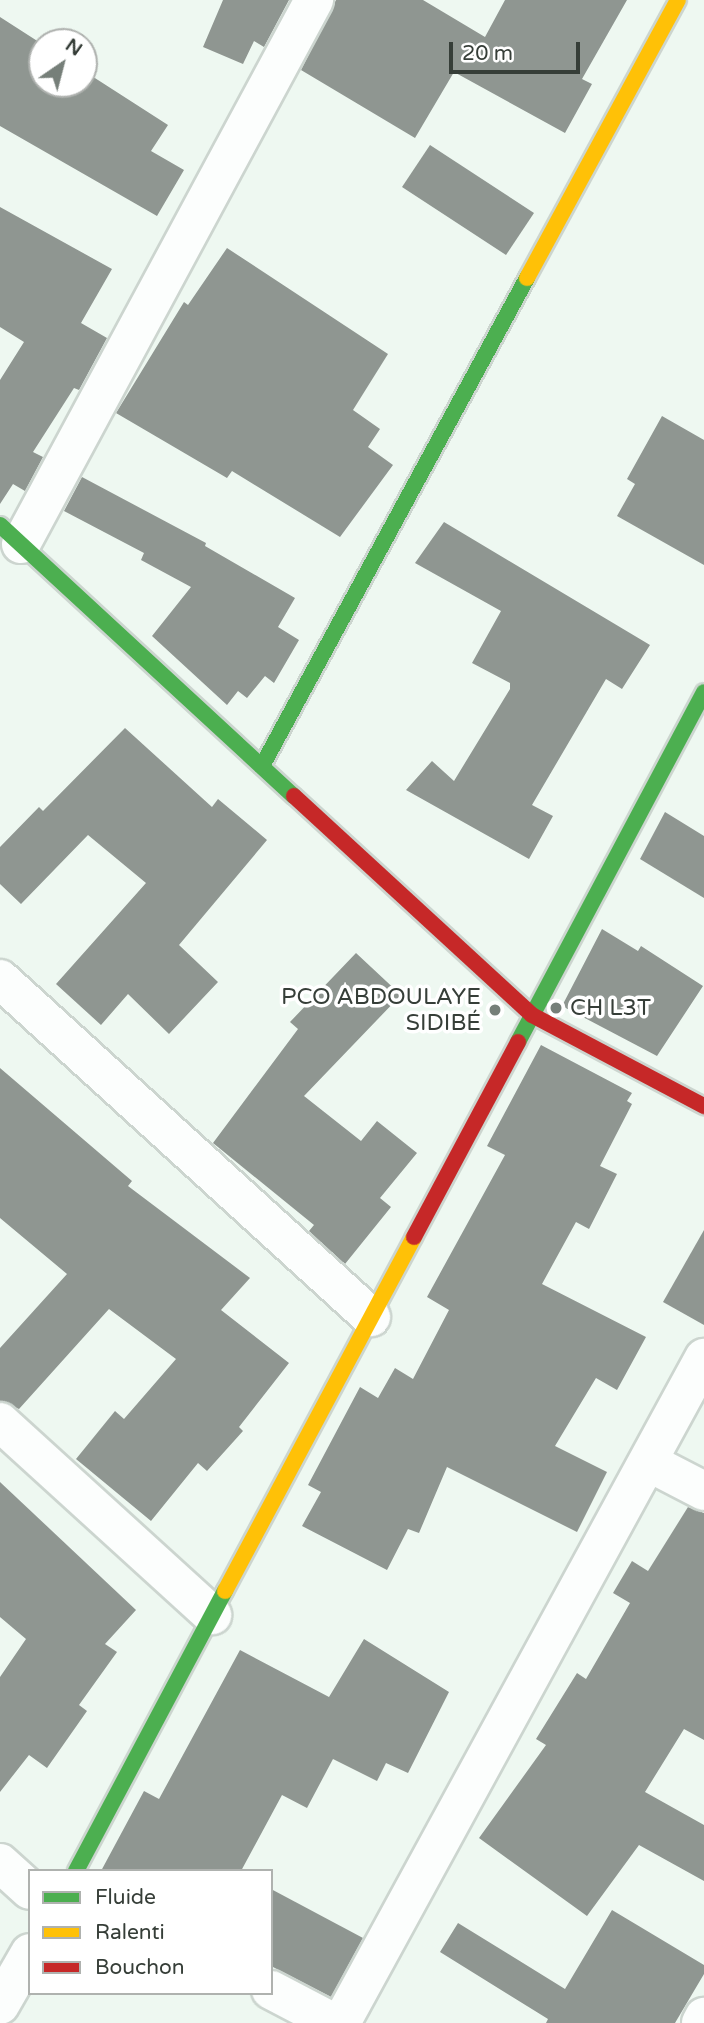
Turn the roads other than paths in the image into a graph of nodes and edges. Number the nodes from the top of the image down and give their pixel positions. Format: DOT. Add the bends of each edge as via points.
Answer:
graph roads {
  1 [pos="314,0"];
  2 [pos="678,0"];
  3 [pos="10,535"];
  4 [pos="704,692"];
  5 [pos="262,766"];
  6 [pos="0,979"];
  7 [pos="532,1015"];
  8 [pos="704,1106"];
  9 [pos="371,1317"];
  10 [pos="704,1359"];
  11 [pos="0,1422"];
  12 [pos="648,1462"];
  13 [pos="704,1491"];
  14 [pos="212,1615"];
  15 [pos="0,1863"];
  16 [pos="77,1869"];
  17 [pos="28,1888"];
  18 [pos="28,1956"];
  19 [pos="273,1991"];
  20 [pos="0,2005"];
  21 [pos="704,2017"];
  22 [pos="334,2023"];
  23 [pos="341,2023"];
  24 [pos="701,2023"];
  1 -- 3 [label="street"];
  2 -- 5 [label="street"];
  3 -- 5 [label="street"];
  4 -- 7 [label="street"];
  5 -- 7 [label="street"];
  6 -- 9 [label="street"];
  7 -- 8 [label="street"];
  7 -- 9 [label="street"];
  9 -- 14 [label="street"];
  10 -- 12 [label="street"];
  11 -- 14 [label="street"];
  12 -- 13 [label="street"];
  12 -- 23 [label="street"];
  14 -- 16 [label="street"];
  15 -- 17 [label="street"];
  18 -- 20 [label="street"];
  19 -- 22 [label="street"];
  21 -- 24 [label="street"];
}
